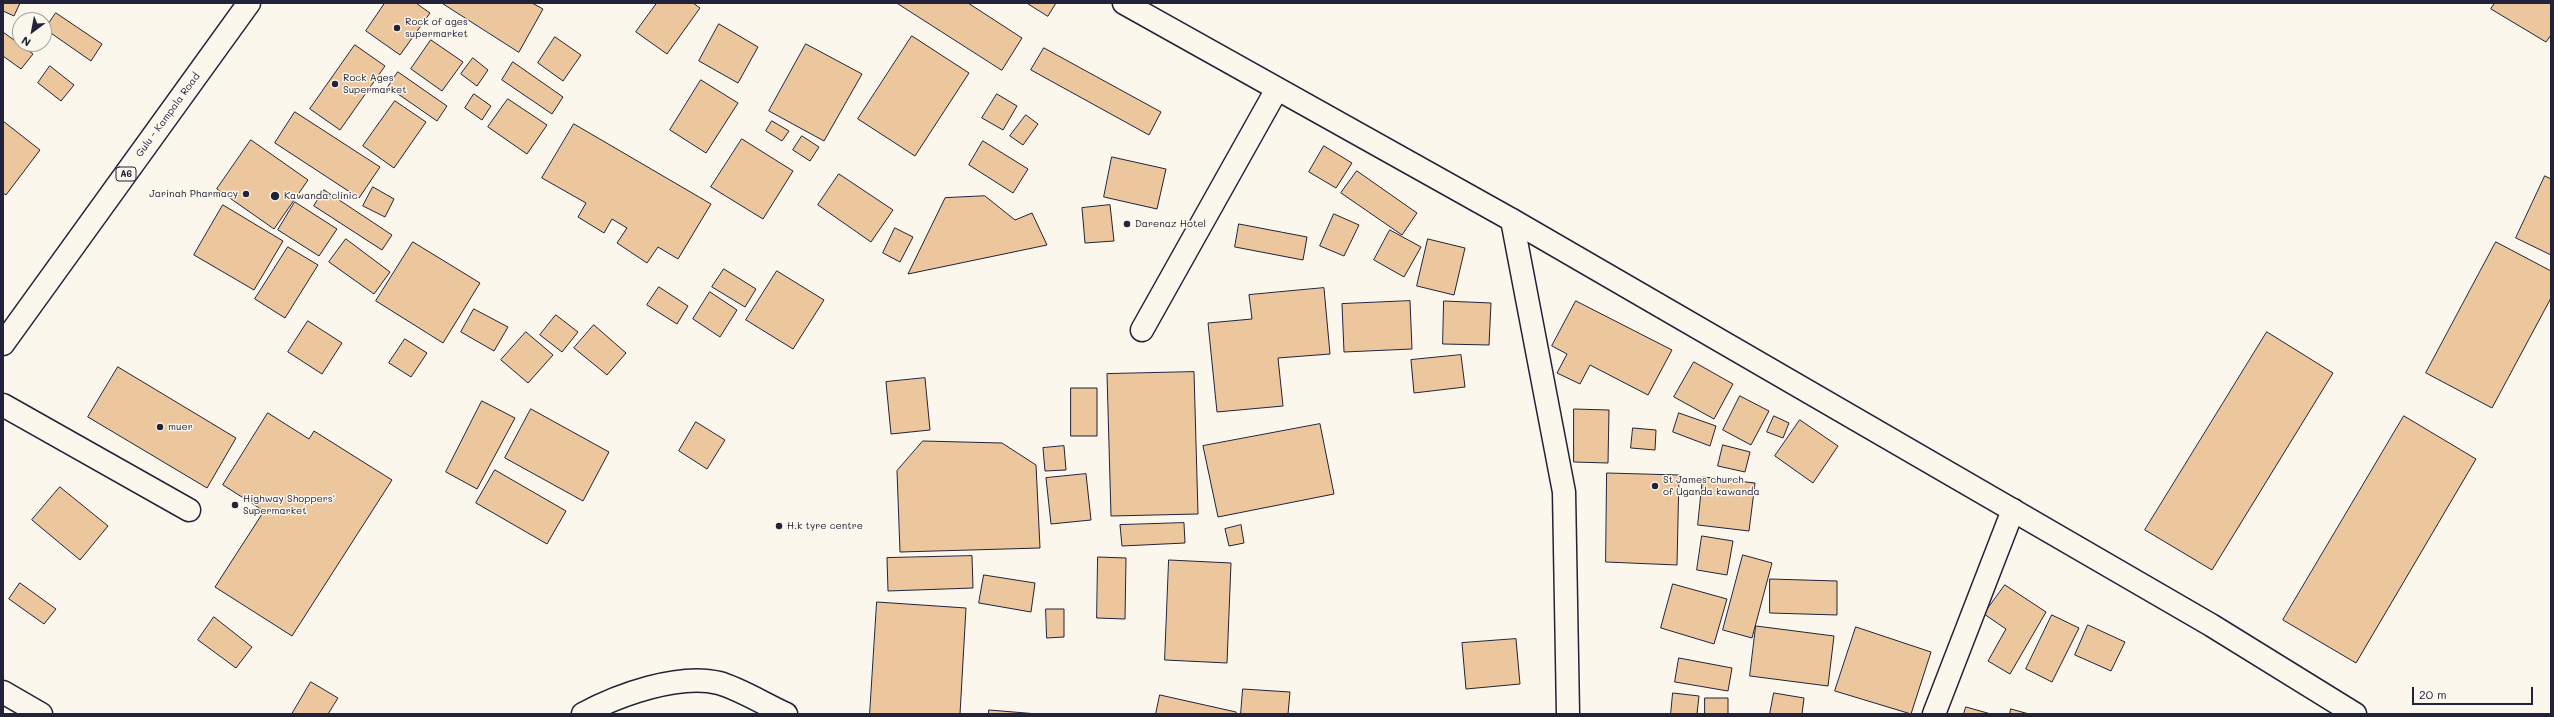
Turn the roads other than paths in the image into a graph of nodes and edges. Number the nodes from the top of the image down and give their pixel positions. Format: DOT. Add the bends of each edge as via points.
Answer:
graph roads {
  1 [pos="249,3"];
  2 [pos="1124,3"];
  3 [pos="1277,89"];
  4 [pos="1512,220"];
  5 [pos="1142,330"];
  6 [pos="3,344"];
  7 [pos="3,405"];
  8 [pos="189,510"];
  9 [pos="2013,510"];
  10 [pos="3,692"];
  11 [pos="2350,713"];
  12 [pos="41,714"];
  13 [pos="583,714"];
  14 [pos="786,714"];
  15 [pos="1568,714"];
  16 [pos="1934,714"];
  1 -- 6 [label="street, Gulu - Kampala Road / A6"];
  2 -- 3 [label="street"];
  3 -- 4 [label="street"];
  3 -- 5 [label="street"];
  4 -- 9 [label="street"];
  4 -- 15 [label="street" via="1564,492"];
  7 -- 8 [label="street"];
  9 -- 11 [label="street" via="2211,625"];
  9 -- 16 [label="street"];
  10 -- 12 [label="street"];
  13 -- 14 [label="street" via="607,701 666,684 692,681 719,683"];
}
